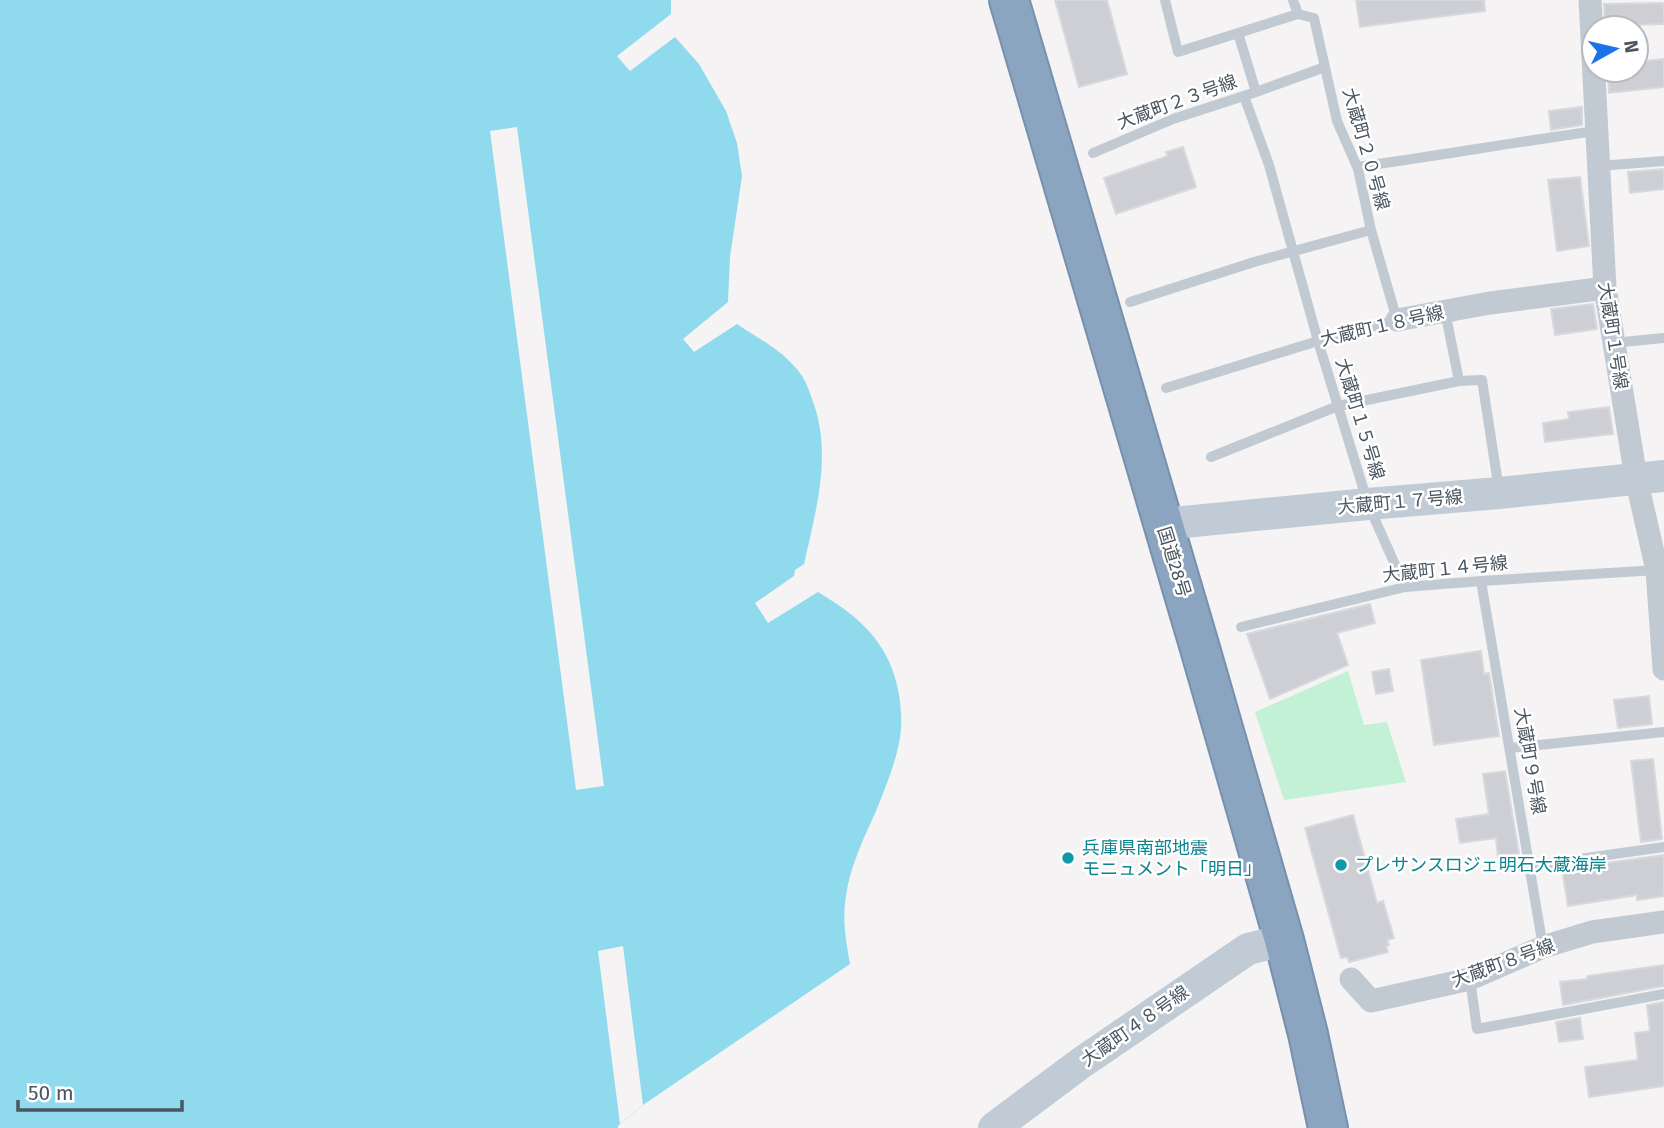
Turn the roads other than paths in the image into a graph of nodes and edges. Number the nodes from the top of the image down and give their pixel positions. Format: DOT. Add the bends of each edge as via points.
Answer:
graph roads {
  1 [pos="1009,0"];
  2 [pos="1165,0"];
  3 [pos="1293,0"];
  4 [pos="1590,0"];
  5 [pos="1298,14"];
  6 [pos="1238,33"];
  7 [pos="1325,68"];
  8 [pos="1256,92"];
  9 [pos="1244,96"];
  10 [pos="1596,131"];
  11 [pos="1093,153"];
  12 [pos="1664,161"];
  13 [pos="1598,166"];
  14 [pos="1357,167"];
  15 [pos="1371,230"];
  16 [pos="1294,251"];
  17 [pos="1605,289"];
  18 [pos="1130,302"];
  19 [pos="1444,311"];
  20 [pos="1397,320"];
  21 [pos="1664,338"];
  22 [pos="1318,341"];
  23 [pos="1613,343"];
  24 [pos="1459,381"];
  25 [pos="1166,388"];
  26 [pos="1338,406"];
  27 [pos="1211,457"];
  28 [pos="1650,477"];
  29 [pos="1499,493"];
  30 [pos="1368,504"];
  31 [pos="1163,524"];
  32 [pos="1657,570"];
  33 [pos="1481,581"];
  34 [pos="1405,587"];
  35 [pos="1661,598"];
  36 [pos="1241,627"];
  37 [pos="1664,669"];
  38 [pos="1664,732"];
  39 [pos="1510,748"];
  40 [pos="1664,847"];
  41 [pos="1530,866"];
  42 [pos="1664,922"];
  43 [pos="1284,940"];
  44 [pos="1544,947"];
  45 [pos="1351,979"];
  46 [pos="1470,979"];
  47 [pos="1664,994"];
  48 [pos="994,1128"];
  49 [pos="1328,1128"];
  1 -- 31 [label="highway, 国道28号"];
  2 -- 6 [label="lane" via="1178,52"];
  3 -- 5 [label="lane, 大蔵町２０号線"];
  4 -- 10 [label="street, 大蔵町１号線"];
  5 -- 6 [label="lane"];
  5 -- 7 [label="lane, 大蔵町２０号線" via="1314,18"];
  6 -- 8 [label="lane, 大蔵町２３号線"];
  7 -- 8 [label="lane"];
  7 -- 14 [label="lane, 大蔵町２０号線" via="1337,121"];
  8 -- 9 [label="lane, 大蔵町２３号線"];
  9 -- 11 [label="lane, 大蔵町２３号線" via="1173,118"];
  9 -- 16 [label="lane, 大蔵町１５号線"];
  10 -- 13 [label="street, 大蔵町１号線"];
  10 -- 14 [label="lane"];
  12 -- 13 [label="lane"];
  13 -- 17 [label="street, 大蔵町１号線"];
  14 -- 15 [label="lane, 大蔵町２０号線"];
  15 -- 16 [label="lane"];
  15 -- 20 [label="lane, 大蔵町２０号線"];
  16 -- 18 [label="lane"];
  16 -- 22 [label="lane, 大蔵町１５号線"];
  17 -- 19 [label="street, 大蔵町１８号線"];
  17 -- 23 [label="street, 大蔵町１号線"];
  19 -- 20 [label="street, 大蔵町１８号線"];
  19 -- 24 [label="lane"];
  20 -- 22 [label="lane, 大蔵町１８号線"];
  21 -- 23 [label="lane"];
  22 -- 25 [label="lane, 大蔵町１８号線"];
  22 -- 26 [label="lane, 大蔵町１５号線"];
  23 -- 28 [label="street, 大蔵町１号線"];
  24 -- 26 [label="lane"];
  24 -- 29 [label="lane" via="1482,380"];
  26 -- 27 [label="lane"];
  26 -- 30 [label="lane, 大蔵町１５号線"];
  28 -- 29 [label="street, 大蔵町１７号線"];
  28 -- 32 [label="street, 大蔵町１号線"];
  29 -- 30 [label="street, 大蔵町１７号線"];
  30 -- 31 [label="street, 大蔵町１７号線"];
  30 -- 34 [label="lane, 大蔵町１５号線"];
  31 -- 43 [label="highway, 国道28号"];
  32 -- 33 [label="lane, 大蔵町１４号線"];
  32 -- 35 [label="street, 大蔵町１号線"];
  33 -- 34 [label="lane, 大蔵町１４号線"];
  33 -- 39 [label="lane, 大蔵町９号線"];
  34 -- 36 [label="lane, 大蔵町１４号線"];
  35 -- 37 [label="street, 大蔵町１号線"];
  38 -- 39 [label="lane"];
  39 -- 41 [label="lane, 大蔵町９号線"];
  40 -- 41 [label="lane"];
  41 -- 44 [label="lane, 大蔵町９号線"];
  42 -- 44 [label="street, 大蔵町８号線" via="1592,932"];
  43 -- 48 [label="street, 大蔵町４８号線" via="1248,948"];
  43 -- 49 [label="highway, 国道28号"];
  44 -- 46 [label="street, 大蔵町８号線"];
  45 -- 46 [label="street, 大蔵町８号線" via="1371,1001"];
  46 -- 47 [label="lane" via="1478,1029"];
}
